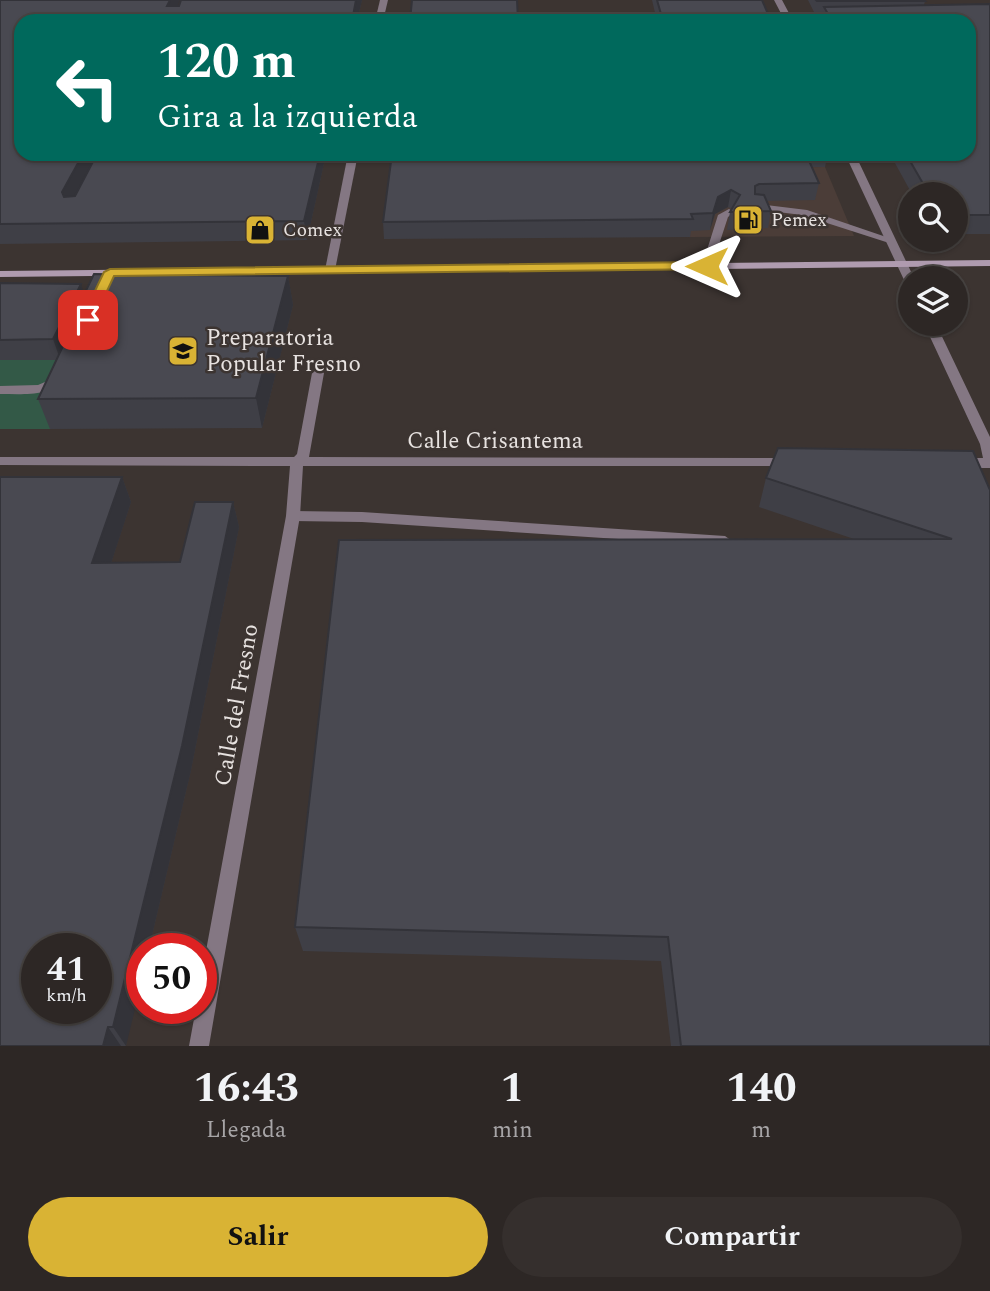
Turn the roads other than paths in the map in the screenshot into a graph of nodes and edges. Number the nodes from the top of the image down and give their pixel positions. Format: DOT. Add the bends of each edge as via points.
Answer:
graph roads {
  1 [pos="352,161"];
  2 [pos="853,161"];
  3 [pos="758,206"];
  4 [pos="729,212"];
  5 [pos="890,240"];
  6 [pos="990,263"];
  7 [pos="901,264"];
  8 [pos="707,266"];
  9 [pos="330,270"];
  10 [pos="0,274"];
  11 [pos="936,336"];
  12 [pos="66,368"];
  13 [pos="318,373"];
  14 [pos="0,390"];
  15 [pos="0,461"];
  16 [pos="297,462"];
  17 [pos="810,462"];
  18 [pos="990,462"];
  19 [pos="948,463"];
  20 [pos="293,516"];
  21 [pos="740,542"];
  22 [pos="199,1046"];
  1 -- 9 [label="street"];
  2 -- 5 [label="street"];
  3 -- 5 [label="street" via="803,212"];
  4 -- 8 [label="street" via="723,215"];
  5 -- 7 [label="street"];
  6 -- 7 [label="main road"];
  7 -- 8 [label="main road"];
  8 -- 9 [label="main road"];
  9 -- 10 [label="main road" via="108,277"];
  11 -- 18 [label="street" via="987,444"];
  12 -- 14 [label="street" via="52,386"];
  13 -- 16 [label="street, Calle del Fresno" via="303,456"];
  15 -- 16 [label="street, Calle Crisantema"];
  16 -- 17 [label="street, Calle Crisantema"];
  16 -- 20 [label="street, Calle del Fresno"];
  18 -- 19 [label="street"];
  20 -- 21 [label="street"];
  20 -- 22 [label="street, Calle del Fresno"];
}
